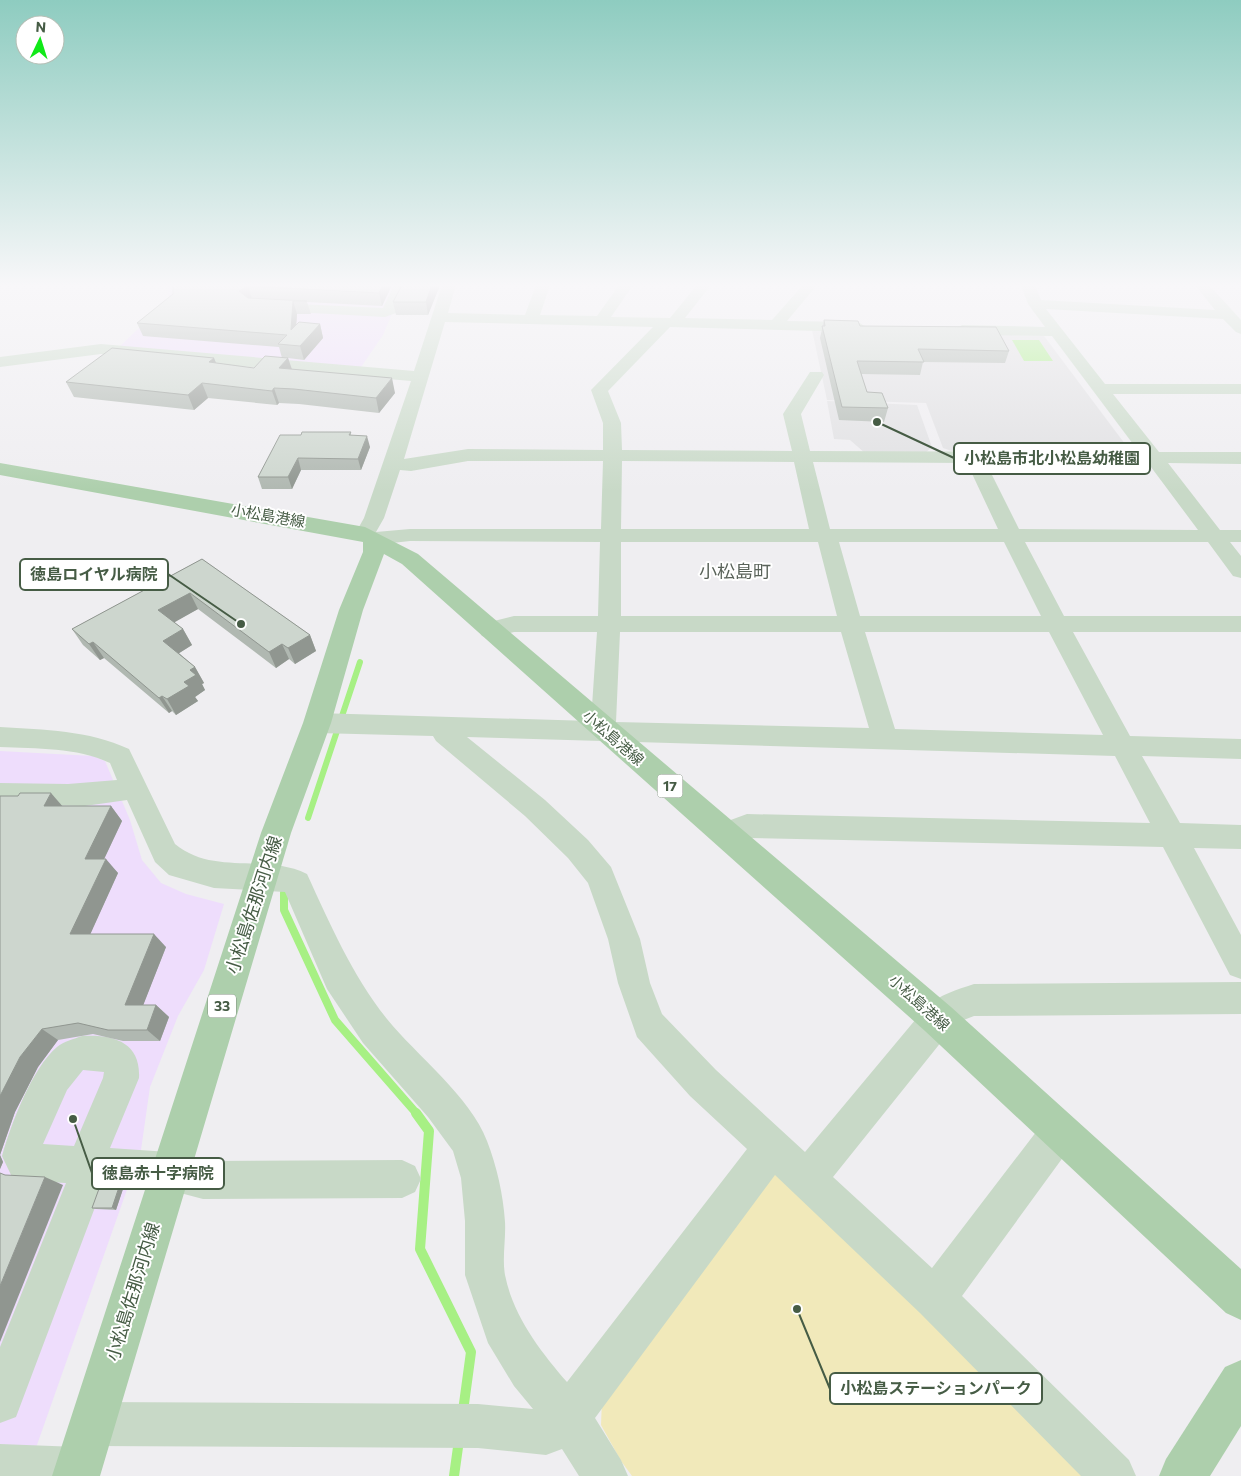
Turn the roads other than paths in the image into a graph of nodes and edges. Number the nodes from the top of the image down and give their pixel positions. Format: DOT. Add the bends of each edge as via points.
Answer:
graph roads {
  1 [pos="63,354"];
  2 [pos="157,354"];
  3 [pos="428,354"];
  4 [pos="637,354"];
  5 [pos="1073,354"];
  6 [pos="0,362"];
  7 [pos="816,376"];
  8 [pos="421,377"];
  9 [pos="1099,389"];
  10 [pos="1241,390"];
  11 [pos="611,457"];
  12 [pos="801,457"];
  13 [pos="974,457"];
  14 [pos="1152,458"];
  15 [pos="1241,458"];
  16 [pos="393,464"];
  17 [pos="0,469"];
  18 [pos="610,535"];
  19 [pos="824,535"];
  20 [pos="370,536"];
  21 [pos="1011,536"];
  22 [pos="1212,536"];
  23 [pos="1241,536"];
  24 [pos="1241,571"];
  25 [pos="609,624"];
  26 [pos="1058,624"];
  27 [pos="1241,624"];
  28 [pos="850,625"];
  29 [pos="490,630"];
  30 [pos="332,723"];
  31 [pos="443,725"];
  32 [pos="604,730"];
  33 [pos="0,737"];
  34 [pos="885,739"];
  35 [pos="1122,747"];
  36 [pos="1241,749"];
  37 [pos="136,788"];
  38 [pos="0,794"];
  39 [pos="727,834"];
  40 [pos="1171,834"];
  41 [pos="1241,836"];
  42 [pos="263,876"];
  43 [pos="1241,964"];
  44 [pos="1241,998"];
  45 [pos="938,1019"];
  46 [pos="1059,1132"];
  47 [pos="773,1149"];
  48 [pos="170,1171"];
  49 [pos="402,1179"];
  50 [pos="806,1180"];
  51 [pos="935,1298"];
  52 [pos="1241,1298"];
  53 [pos="1241,1383"];
  54 [pos="0,1401"];
  55 [pos="568,1417"];
  56 [pos="93,1424"];
  57 [pos="0,1467"];
  58 [pos="77,1473"];
  59 [pos="605,1476"];
  60 [pos="1113,1476"];
  61 [pos="1184,1476"];
  1 -- 6 [label="street"];
  2 -- 8 [label="street"];
  3 -- 8 [label="street"];
  4 -- 11 [label="street" via="599,390 612,423"];
  5 -- 9 [label="street"];
  7 -- 12 [label="street" via="792,414"];
  8 -- 16 [label="street"];
  9 -- 10 [label="street"];
  9 -- 14 [label="street"];
  11 -- 12 [label="street"];
  11 -- 16 [label="street" via="468,455"];
  11 -- 18 [label="street"];
  12 -- 13 [label="street"];
  12 -- 19 [label="street"];
  13 -- 14 [label="street"];
  13 -- 21 [label="street"];
  14 -- 15 [label="street"];
  14 -- 22 [label="street"];
  16 -- 20 [label="street"];
  17 -- 20 [label="main road, 小松島港線 / 17"];
  18 -- 19 [label="street"];
  18 -- 20 [label="street"];
  18 -- 25 [label="street"];
  19 -- 21 [label="street"];
  19 -- 28 [label="street"];
  20 -- 29 [label="main road, 小松島港線 / 17" via="410,559"];
  20 -- 30 [label="main road, 小松島佐那河内線 / 33" via="374,552 351,610"];
  21 -- 22 [label="street"];
  21 -- 26 [label="street"];
  22 -- 23 [label="street"];
  22 -- 24 [label="street"];
  25 -- 28 [label="street"];
  25 -- 29 [label="street" via="514,624"];
  25 -- 32 [label="street"];
  26 -- 27 [label="street"];
  26 -- 28 [label="street"];
  26 -- 35 [label="street"];
  28 -- 34 [label="street"];
  29 -- 32 [label="main road, 小松島港線 / 17"];
  30 -- 31 [label="street"];
  30 -- 42 [label="main road, 小松島佐那河内線 / 33" via="296,774"];
  31 -- 32 [label="street"];
  31 -- 47 [label="street" via="444,734 535,808 578,849 600,876 624,939 634,983 649,1025 702,1083"];
  32 -- 34 [label="street"];
  32 -- 39 [label="main road, 小松島港線 / 17"];
  33 -- 37 [label="street" via="106,748 120,756"];
  34 -- 35 [label="street"];
  35 -- 36 [label="street"];
  35 -- 40 [label="street"];
  37 -- 38 [label="street" via="92,795"];
  37 -- 42 [label="street" via="165,853 180,866 214,874"];
  39 -- 40 [label="street" via="747,826"];
  39 -- 45 [label="main road, 小松島港線 / 17"];
  40 -- 41 [label="street"];
  40 -- 43 [label="street"];
  42 -- 48 [label="main road, 小松島佐那河内線 / 33"];
  42 -- 55 [label="street" via="286,878 296,884 338,978 375,1031 441,1104 469,1142 480,1178 485,1220 485,1275 503,1328 529,1371"];
  44 -- 45 [label="street" via="974,1000 950,1008"];
  45 -- 46 [label="main road, 小松島港線 / 17"];
  45 -- 50 [label="street"];
  46 -- 51 [label="street"];
  46 -- 52 [label="main road, 小松島港線 / 17"];
  47 -- 50 [label="street"];
  47 -- 55 [label="street"];
  48 -- 49 [label="street" via="202,1180"];
  48 -- 54 [label="street" via="88,1166"];
  48 -- 56 [label="main road, 小松島佐那河内線 / 33"];
  50 -- 51 [label="street"];
  51 -- 60 [label="street"];
  53 -- 61 [label="main road"];
  55 -- 56 [label="street" via="546,1433 463,1426"];
  55 -- 59 [label="street"];
  56 -- 58 [label="main road, 小松島佐那河内線 / 33"];
  57 -- 58 [label="street"];
}
